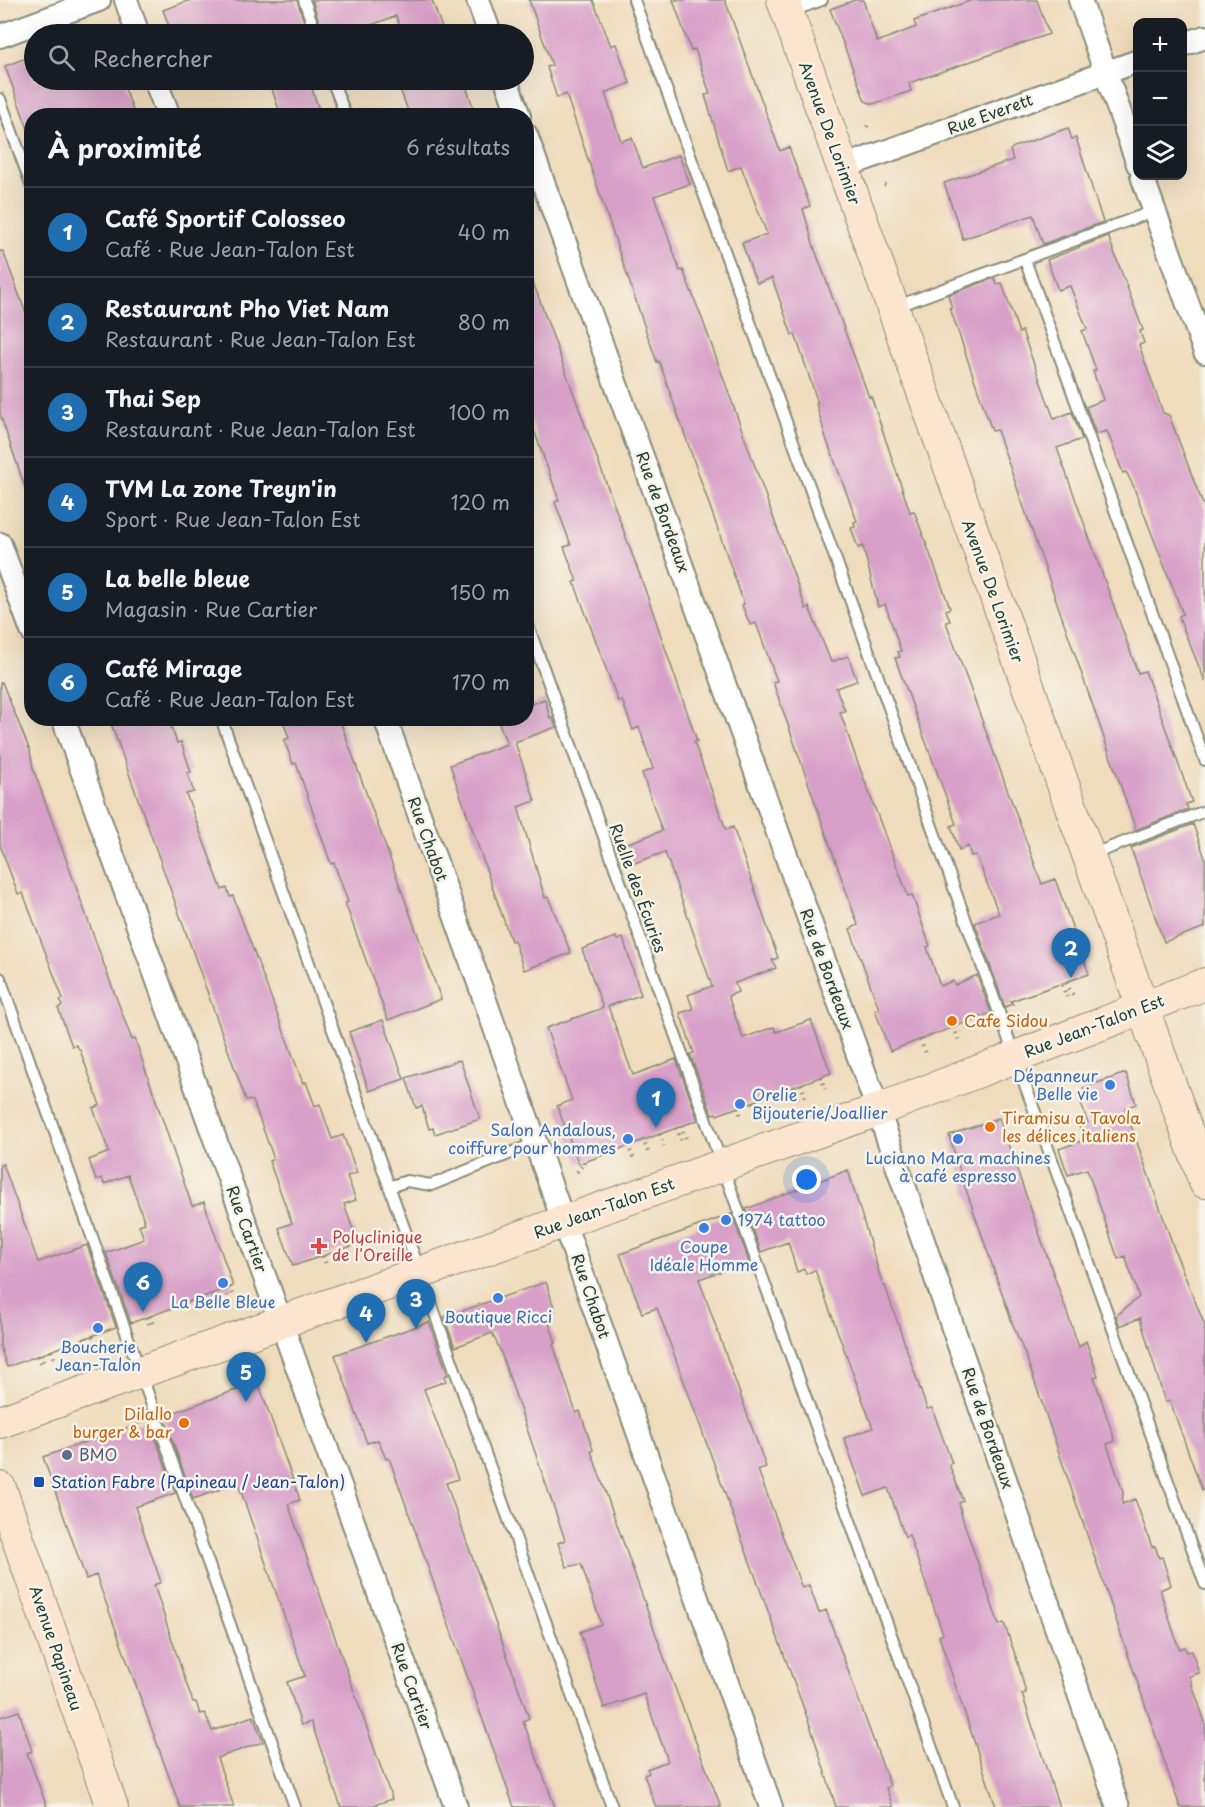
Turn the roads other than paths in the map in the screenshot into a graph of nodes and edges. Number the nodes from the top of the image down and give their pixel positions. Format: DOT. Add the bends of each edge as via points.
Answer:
graph roads {
  1 [pos="99,0"];
  2 [pos="126,0"];
  3 [pos="304,0"];
  4 [pos="478,0"];
  5 [pos="634,0"];
  6 [pos="822,0"];
  7 [pos="1080,0"];
  8 [pos="785,7"];
  9 [pos="33,24"];
  10 [pos="134,24"];
  11 [pos="312,24"];
  12 [pos="486,24"];
  13 [pos="24,27"];
  14 [pos="0,36"];
  15 [pos="1205,37"];
  16 [pos="1187,43"];
  17 [pos="1133,62"];
  18 [pos="1105,72"];
  19 [pos="159,90"];
  20 [pos="337,90"];
  21 [pos="510,90"];
  22 [pos="0,99"];
  23 [pos="166,108"];
  24 [pos="343,108"];
  25 [pos="516,108"];
  26 [pos="1133,152"];
  27 [pos="534,157"];
  28 [pos="24,165"];
  29 [pos="843,167"];
  30 [pos="1143,180"];
  31 [pos="1154,211"];
  32 [pos="1025,260"];
  33 [pos="892,308"];
  34 [pos="1205,352"];
  35 [pos="0,544"];
  36 [pos="24,609"];
  37 [pos="534,642"];
  38 [pos="66,726"];
  39 [pos="224,726"];
  40 [pos="388,726"];
  41 [pos="1205,760"];
  42 [pos="1205,811"];
  43 [pos="1088,856"];
  44 [pos="0,978"];
  45 [pos="1205,984"];
  46 [pos="1143,1007"];
  47 [pos="1014,1057"];
  48 [pos="878,1110"];
  49 [pos="537,1143"];
  50 [pos="724,1165"];
  51 [pos="1205,1182"];
  52 [pos="389,1187"];
  53 [pos="565,1222"];
  54 [pos="420,1272"];
  55 [pos="281,1322"];
  56 [pos="140,1372"];
  57 [pos="0,1422"];
  58 [pos="0,1488"];
  59 [pos="1205,1584"];
  60 [pos="112,1807"];
  61 [pos="295,1807"];
  62 [pos="456,1807"];
  63 [pos="612,1807"];
  64 [pos="771,1807"];
  65 [pos="953,1807"];
  66 [pos="1119,1807"];
  1 -- 9 [label="street"];
  2 -- 10 [label="street"];
  3 -- 11 [label="lane"];
  4 -- 12 [label="street"];
  5 -- 47 [label="lane"];
  6 -- 8 [label="lane"];
  7 -- 18 [label="street"];
  8 -- 29 [label="main road, Avenue De Lorimier"];
  13 -- 14 [label="street"];
  15 -- 16 [label="street"];
  17 -- 18 [label="street, Rue Everett"];
  18 -- 26 [label="street"];
  18 -- 29 [label="street, Rue Everett"];
  19 -- 23 [label="street"];
  20 -- 24 [label="lane"];
  21 -- 25 [label="street"];
  22 -- 28 [label="lane"];
  27 -- 48 [label="street, Rue de Bordeaux"];
  29 -- 33 [label="main road, Avenue De Lorimier"];
  30 -- 31 [label="street"];
  31 -- 32 [label="lane"];
  31 -- 34 [label="street"];
  32 -- 33 [label="lane"];
  32 -- 41 [label="lane"];
  33 -- 43 [label="main road, Avenue De Lorimier"];
  35 -- 36 [label="street"];
  37 -- 50 [label="lane, Ruelle des Écuries"];
  38 -- 55 [label="street, Rue Cartier"];
  39 -- 52 [label="lane"];
  40 -- 49 [label="street, Rue Chabot"];
  42 -- 43 [label="lane"];
  43 -- 46 [label="main road, Avenue De Lorimier"];
  44 -- 56 [label="lane"];
  45 -- 46 [label="main road, Rue Jean-Talon Est"];
  46 -- 47 [label="main road, Rue Jean-Talon Est"];
  46 -- 51 [label="main road, Avenue De Lorimier" via="1193,1135"];
  47 -- 48 [label="main road, Rue Jean-Talon Est"];
  47 -- 59 [label="lane"];
  48 -- 50 [label="main road, Rue Jean-Talon Est"];
  48 -- 66 [label="street, Rue de Bordeaux"];
  49 -- 52 [label="lane" via="431,1185 406,1181"];
  49 -- 53 [label="street, Rue Chabot"];
  50 -- 53 [label="main road, Rue Jean-Talon Est"];
  50 -- 65 [label="lane, Ruelle des Écuries"];
  52 -- 54 [label="lane"];
  53 -- 54 [label="main road, Rue Jean-Talon Est"];
  53 -- 64 [label="street, Rue Chabot"];
  54 -- 55 [label="main road, Rue Jean-Talon Est"];
  54 -- 63 [label="lane"];
  55 -- 56 [label="main road, Rue Jean-Talon Est"];
  55 -- 62 [label="street, Rue Cartier"];
  56 -- 57 [label="main road, Rue Jean-Talon Est"];
  56 -- 61 [label="lane"];
  58 -- 60 [label="main road, Avenue Papineau"];
}
